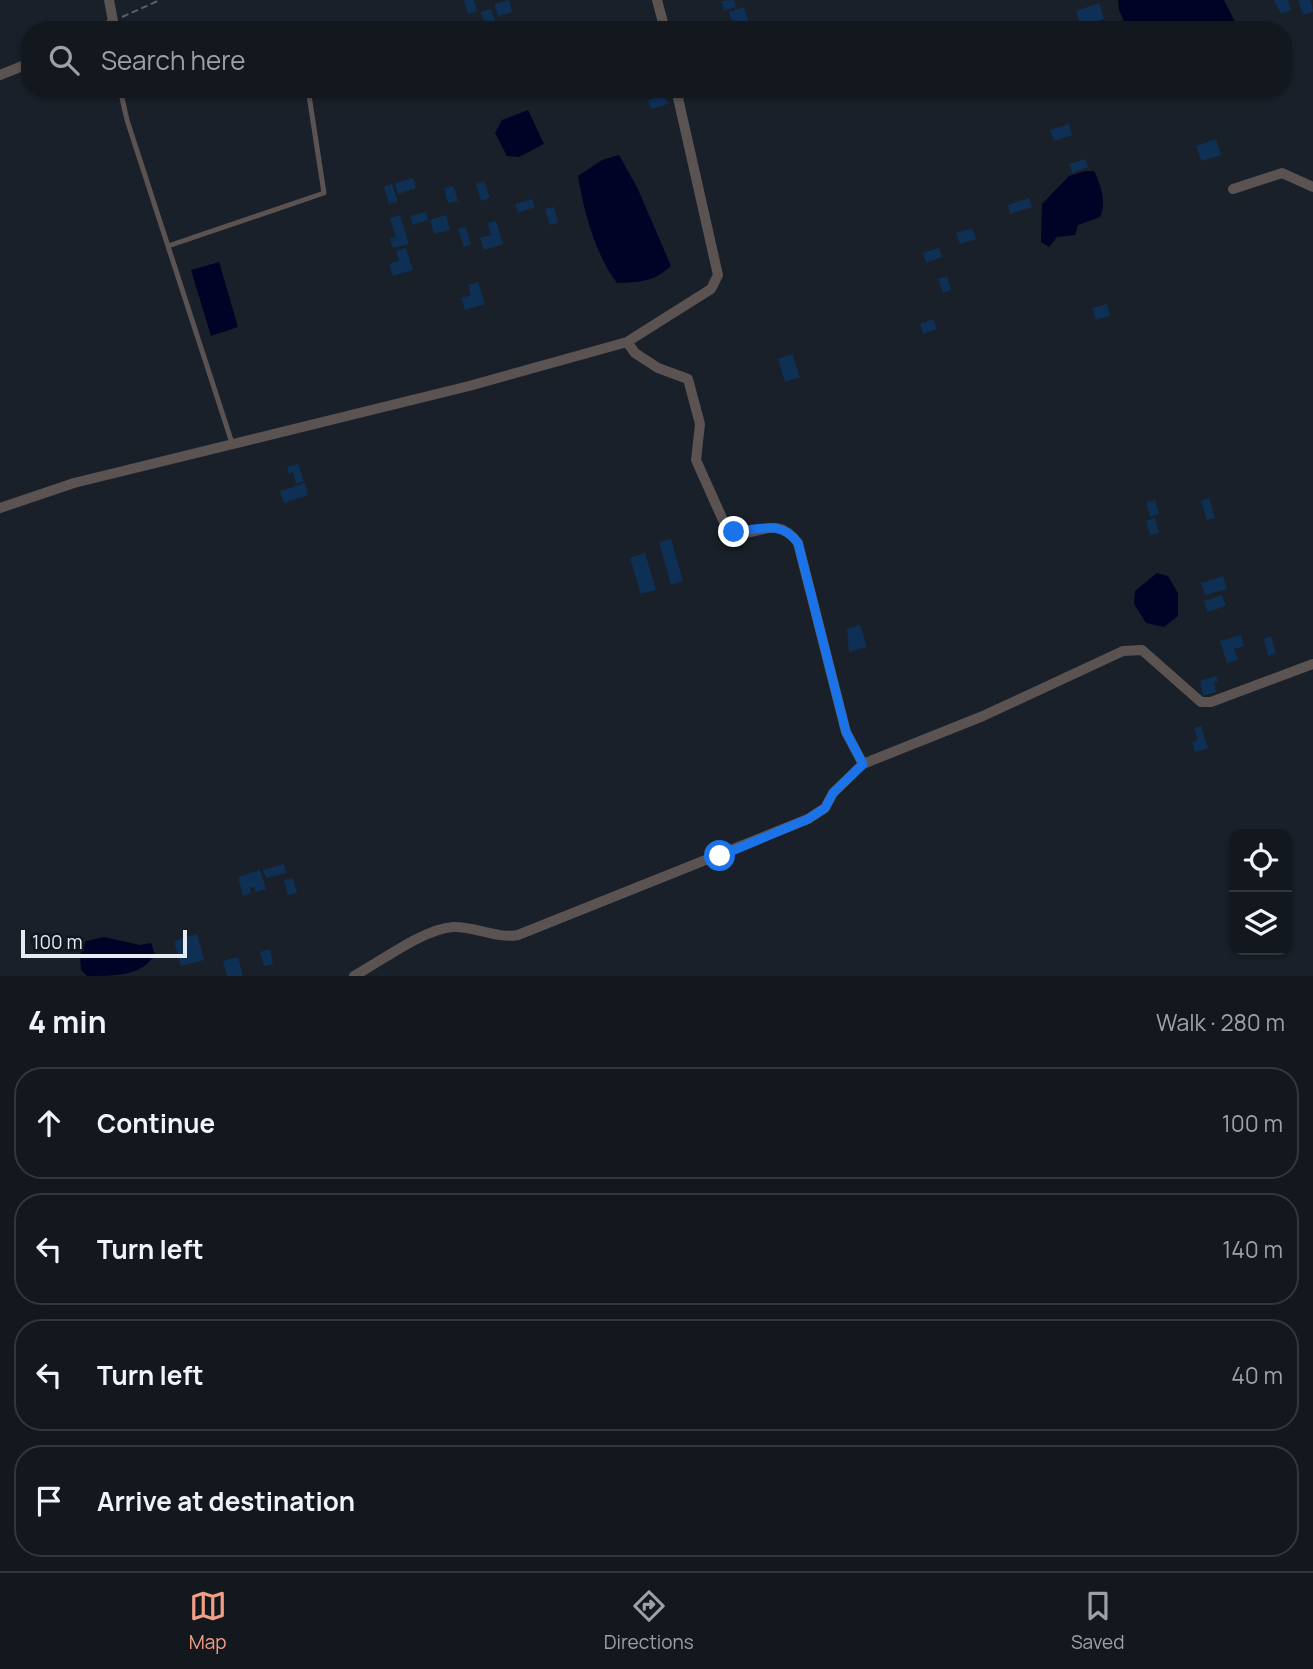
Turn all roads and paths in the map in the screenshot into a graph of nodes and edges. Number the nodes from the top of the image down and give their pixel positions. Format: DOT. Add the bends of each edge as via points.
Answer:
graph roads {
  1 [pos="109,0"];
  2 [pos="160,0"];
  3 [pos="657,0"];
  4 [pos="113,21"];
  5 [pos="663,21"];
  6 [pos="21,67"];
  7 [pos="0,75"];
  8 [pos="123,98"];
  9 [pos="309,98"];
  10 [pos="678,98"];
  11 [pos="1313,187"];
  12 [pos="1233,189"];
  13 [pos="168,246"];
  14 [pos="627,342"];
  15 [pos="232,443"];
  16 [pos="0,508"];
  17 [pos="1313,664"];
  18 [pos="863,764"];
  19 [pos="354,976"];
  1 -- 4 [label="street"];
  2 -- 4 [label="path"];
  3 -- 5 [label="street"];
  6 -- 7 [label="street"];
  8 -- 13 [label="lane"];
  9 -- 13 [label="lane" via="324,193"];
  10 -- 14 [label="street" via="718,275 711,289"];
  11 -- 12 [label="street" via="1282,173"];
  13 -- 15 [label="lane"];
  14 -- 15 [label="street"];
  14 -- 18 [label="street" via="658,368 688,379 700,425 696,460 727,528 734,532 778,527 790,531 798,543 846,732"];
  15 -- 16 [label="street" via="74,483"];
  17 -- 18 [label="street" via="1201,702 1142,650 1124,651 983,716"];
  18 -- 19 [label="street" via="833,793 825,808 775,833 518,935 452,927 428,934"];
}
